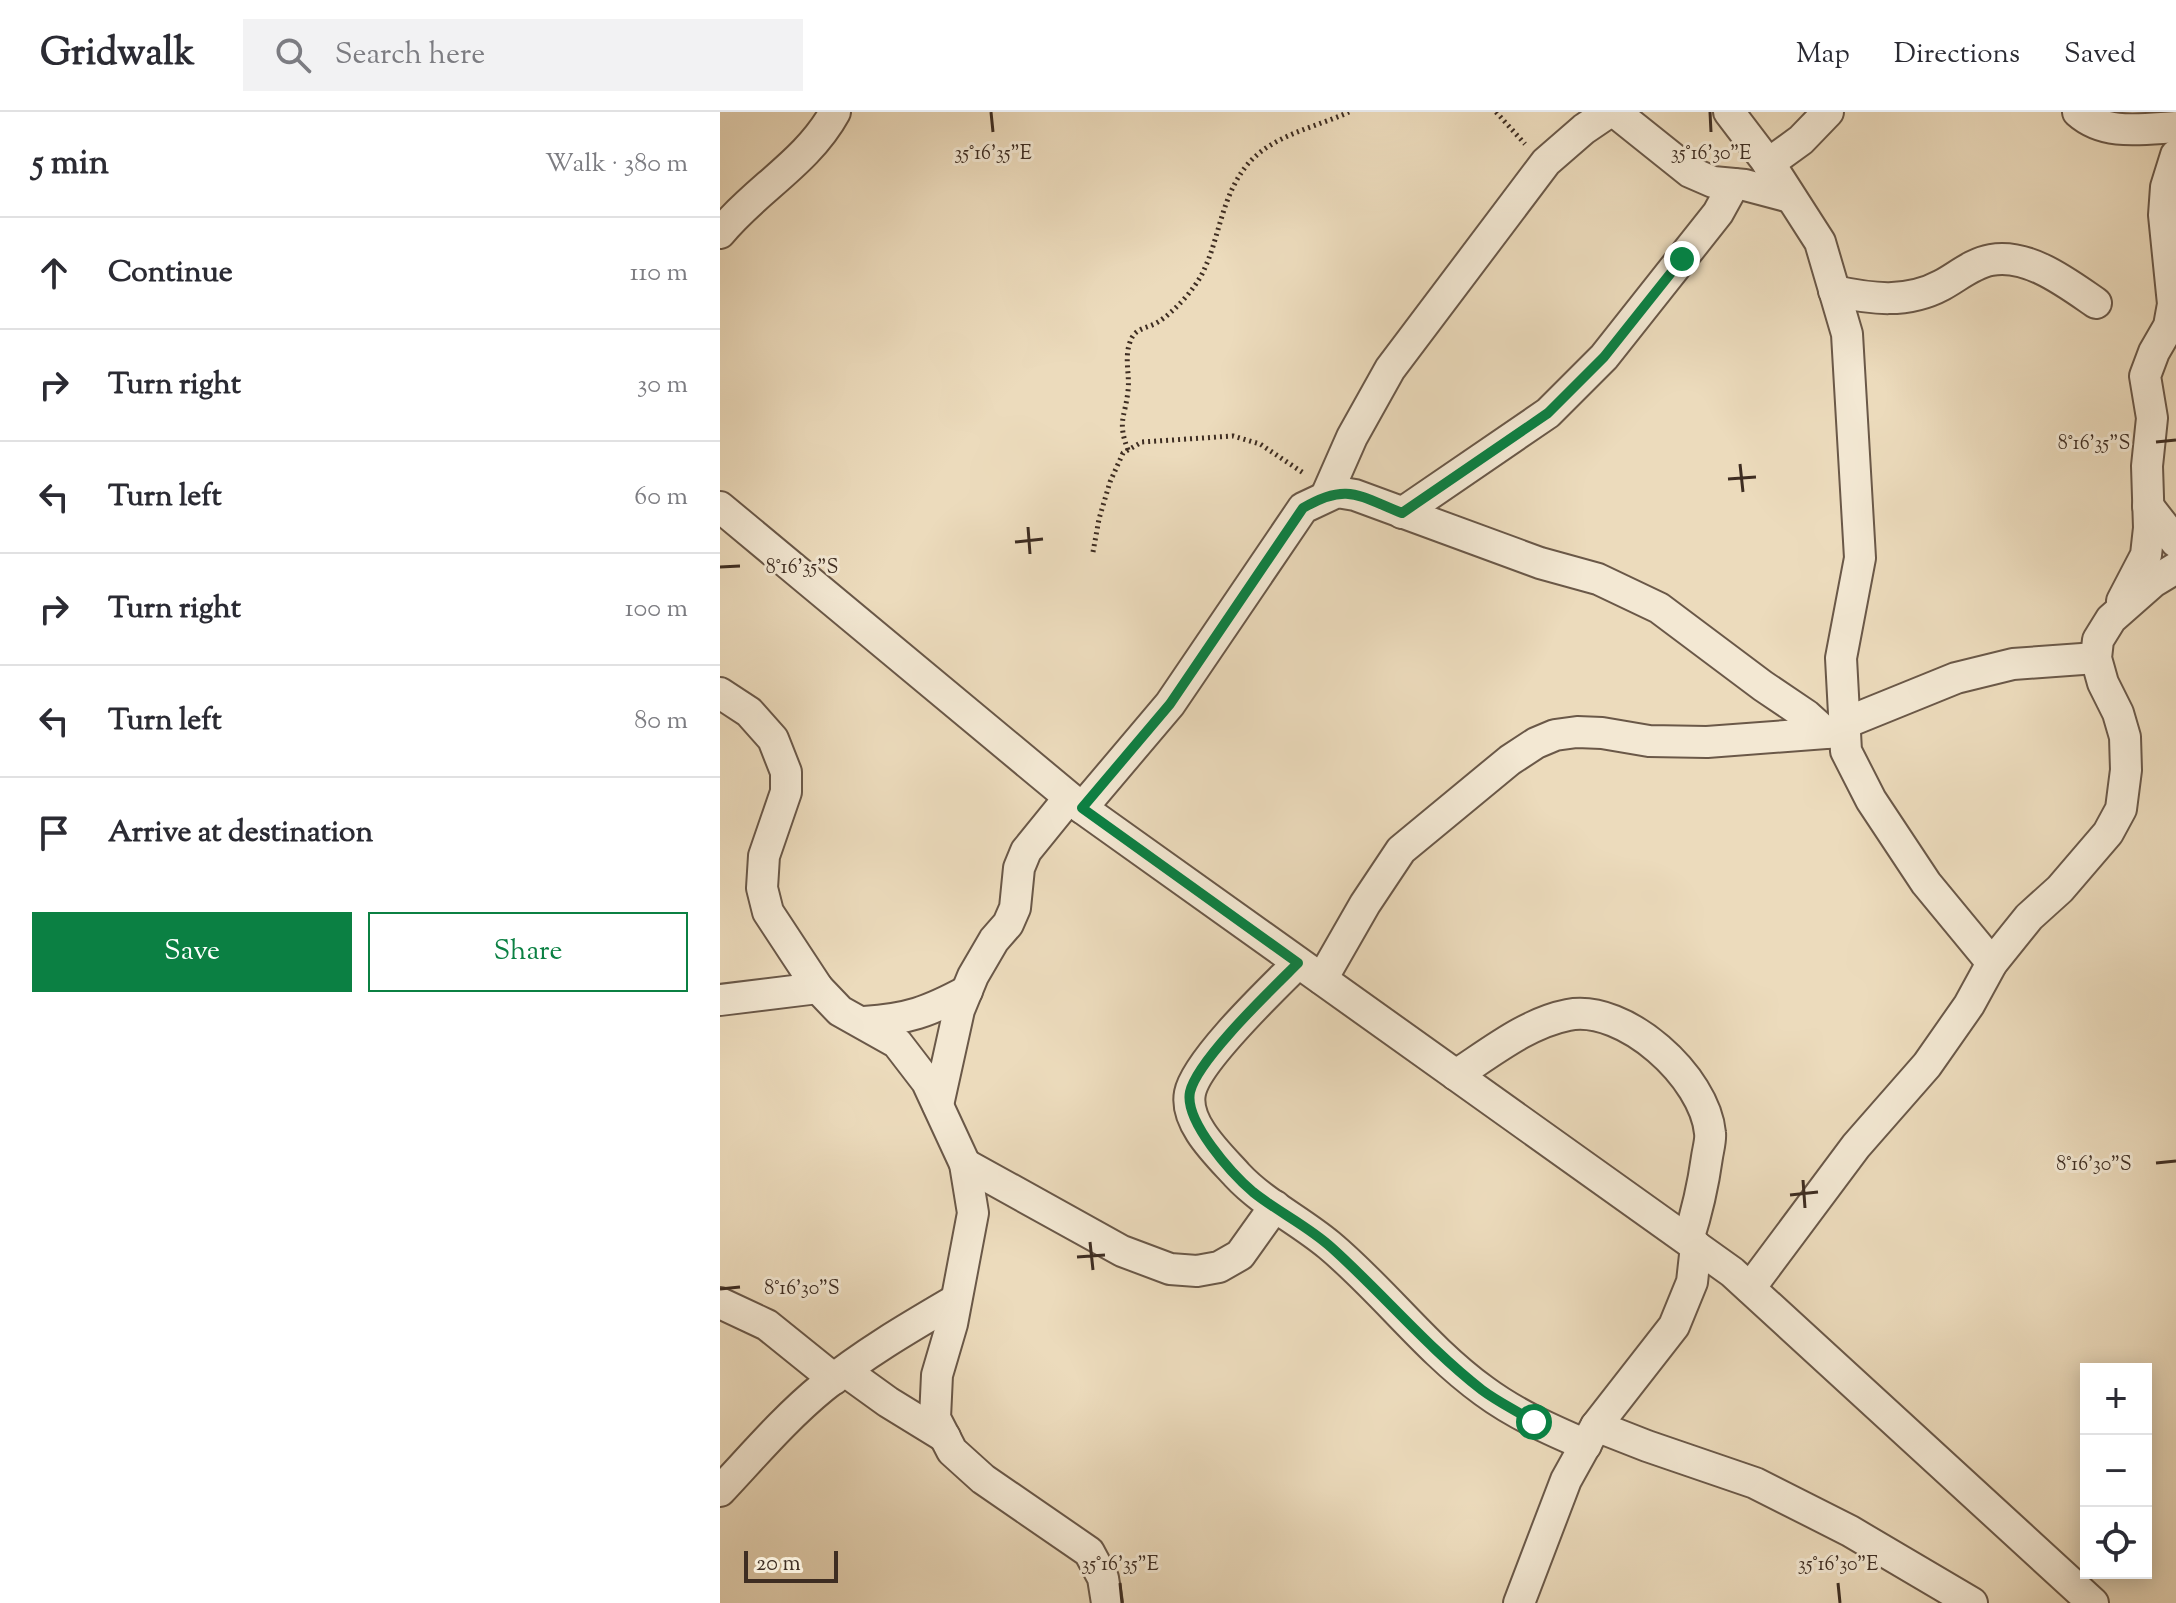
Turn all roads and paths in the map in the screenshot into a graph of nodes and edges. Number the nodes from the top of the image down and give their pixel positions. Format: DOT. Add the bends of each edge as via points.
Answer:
graph roads {
  1 [pos="835,112"];
  2 [pos="1349,112"];
  3 [pos="1496,112"];
  4 [pos="1612,112"];
  5 [pos="1729,112"];
  6 [pos="1828,112"];
  7 [pos="2078,112"];
  8 [pos="2176,127"];
  9 [pos="2176,155"];
  10 [pos="1546,162"];
  11 [pos="1768,164"];
  12 [pos="1734,184"];
  13 [pos="1790,197"];
  14 [pos="720,233"];
  15 [pos="1834,291"];
  16 [pos="2096,303"];
  17 [pos="1128,450"];
  18 [pos="1329,488"];
  19 [pos="2148,506"];
  20 [pos="720,507"];
  21 [pos="1402,513"];
  22 [pos="2176,542"];
  23 [pos="1093,552"];
  24 [pos="2176,568"];
  25 [pos="2114,617"];
  26 [pos="2096,658"];
  27 [pos="720,693"];
  28 [pos="1839,729"];
  29 [pos="1075,803"];
  30 [pos="1992,963"];
  31 [pos="1310,971"];
  32 [pos="818,988"];
  33 [pos="967,991"];
  34 [pos="720,1000"];
  35 [pos="864,1022"];
  36 [pos="1456,1075"];
  37 [pos="938,1105"];
  38 [pos="965,1164"];
  39 [pos="1275,1206"];
  40 [pos="1692,1243"];
  41 [pos="1750,1288"];
  42 [pos="956,1300"];
  43 [pos="720,1303"];
  44 [pos="840,1375"];
  45 [pos="1591,1436"];
  46 [pos="945,1437"];
  47 [pos="733,1456"];
  48 [pos="720,1491"];
  49 [pos="1107,1603"];
  50 [pos="1519,1603"];
  51 [pos="1972,1603"];
  52 [pos="2093,1603"];
  1 -- 14 [label="street" via="822,135"];
  2 -- 17 [label="path" via="1276,140 1247,165 1225,203 1202,276 1158,323 1132,336 1121,427"];
  3 -- 10 [label="path"];
  4 -- 10 [label="street"];
  4 -- 12 [label="street" via="1690,172"];
  5 -- 11 [label="street"];
  6 -- 11 [label="street"];
  7 -- 8 [label="street" via="2106,128"];
  9 -- 19 [label="street" via="2164,215 2173,304 2169,326 2145,376 2152,418"];
  10 -- 18 [label="street" via="1390,369"];
  11 -- 13 [label="street"];
  12 -- 13 [label="street"];
  12 -- 21 [label="street" via="1718,213 1604,357 1548,413"];
  13 -- 15 [label="street" via="1820,242"];
  15 -- 16 [label="street" via="1870,299 1903,298 1990,260 2012,260 2038,268"];
  15 -- 28 [label="street" via="1847,334 1860,558 1841,658"];
  17 -- 18 [label="path" via="1142,442 1233,436 1260,444"];
  17 -- 23 [label="path" via="1110,482"];
  18 -- 21 [label="street"];
  18 -- 29 [label="street" via="1303,508 1170,704"];
  19 -- 22 [label="street"];
  19 -- 25 [label="street" via="2146,555"];
  20 -- 29 [label="street"];
  21 -- 28 [label="street" via="1598,579 1659,608 1806,715"];
  24 -- 25 [label="street"];
  25 -- 26 [label="street" via="2098,640"];
  26 -- 28 [label="street" via="2013,664 1956,678"];
  26 -- 30 [label="street" via="2125,737 2121,809 2108,833"];
  27 -- 32 [label="street" via="749,712 773,739 786,772 786,792 764,856 762,888 768,912"];
  28 -- 30 [label="street" via="1871,800 1926,883"];
  28 -- 31 [label="street" via="1707,742 1577,732 1536,743 1401,850"];
  29 -- 31 [label="street"];
  29 -- 33 [label="street" via="1026,851 1015,908"];
  30 -- 41 [label="street" via="1927,1065 1856,1146"];
  31 -- 36 [label="street"];
  31 -- 39 [label="street" via="1258,1003 1198,1072 1189,1094 1194,1120 1212,1146 1253,1192"];
  32 -- 34 [label="street"];
  32 -- 35 [label="street" via="840,1011"];
  33 -- 35 [label="street" via="931,1011"];
  33 -- 37 [label="street"];
  35 -- 37 [label="street" via="897,1043"];
  36 -- 40 [label="street"];
  36 -- 40 [label="street" via="1533,1027 1570,1014 1609,1017 1659,1048 1681,1071 1711,1133"];
  37 -- 38 [label="street"];
  38 -- 39 [label="street" via="1122,1251 1170,1269 1219,1267 1240,1255"];
  38 -- 42 [label="street" via="973,1213"];
  39 -- 45 [label="street" via="1330,1246 1484,1391 1534,1422"];
  40 -- 41 [label="street"];
  40 -- 45 [label="street" via="1692,1282 1674,1326"];
  41 -- 52 [label="street"];
  42 -- 44 [label="street"];
  42 -- 46 [label="street" via="937,1375 935,1418"];
  43 -- 44 [label="street" via="767,1325"];
  44 -- 46 [label="street"];
  44 -- 47 [label="street" via="775,1432"];
  45 -- 50 [label="street" via="1566,1480"];
  45 -- 51 [label="street" via="1647,1446 1755,1483"];
  46 -- 49 [label="street" via="952,1451 983,1479 1089,1552 1103,1578"];
  47 -- 48 [label="street"];
}
